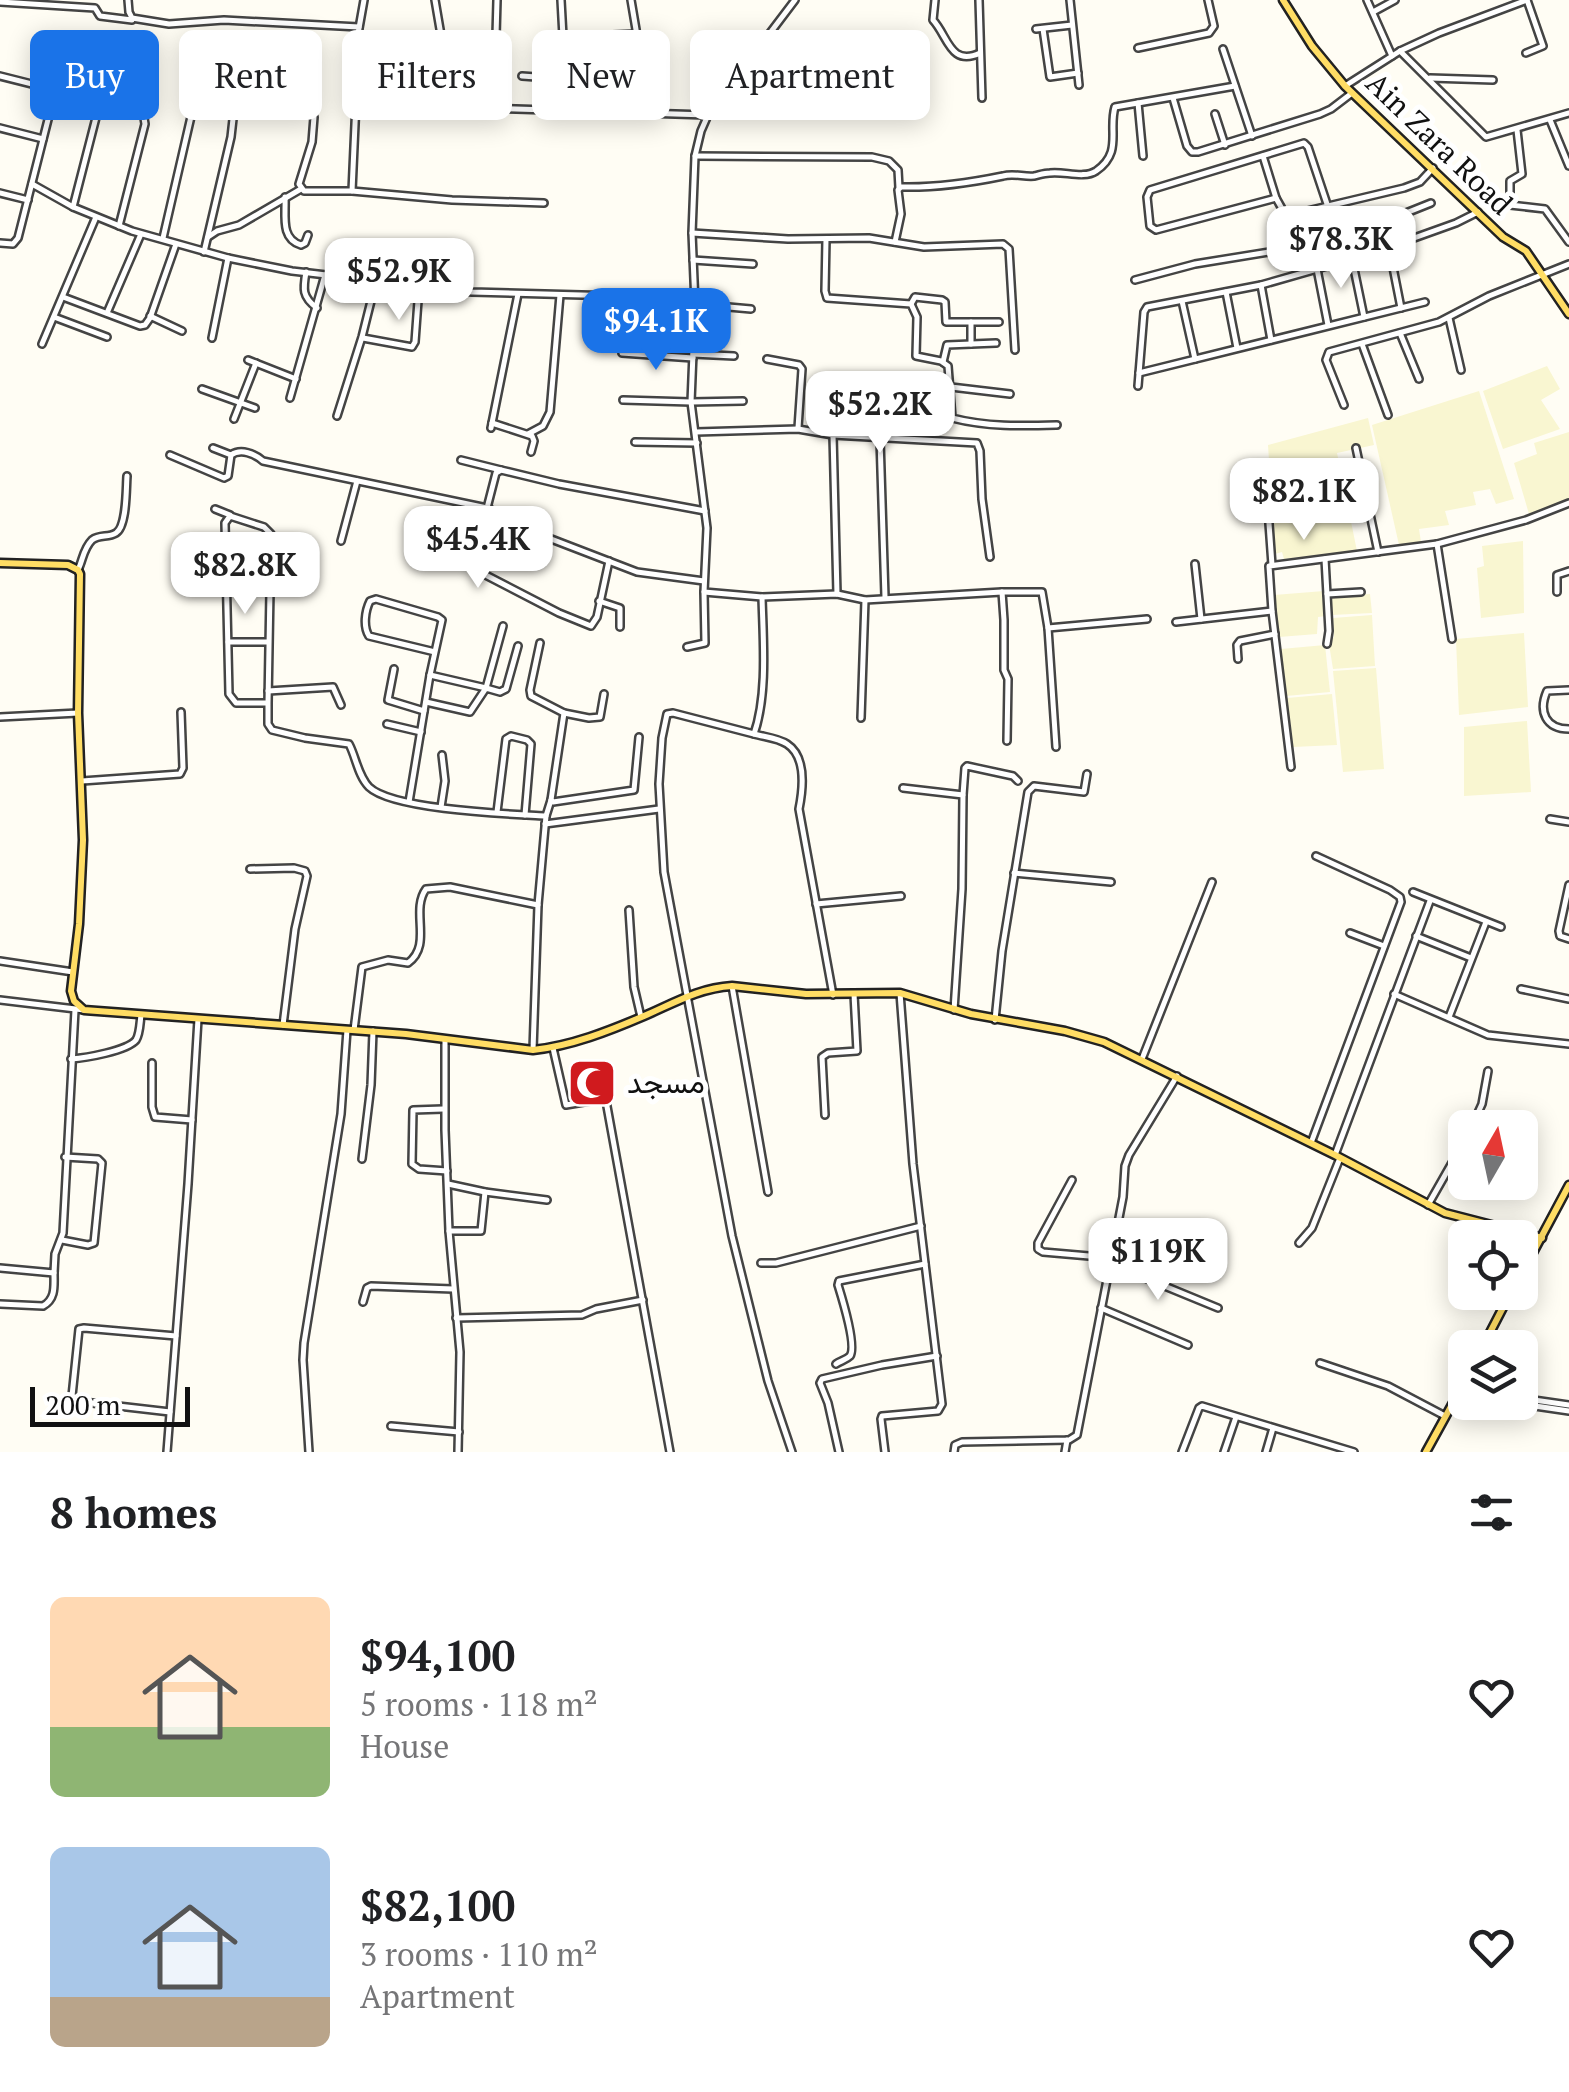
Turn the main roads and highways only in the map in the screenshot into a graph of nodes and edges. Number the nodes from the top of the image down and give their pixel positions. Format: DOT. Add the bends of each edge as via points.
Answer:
graph roads {
  1 [pos="1283,0"];
  2 [pos="1569,314"];
  3 [pos="0,563"];
  4 [pos="1569,1185"];
  5 [pos="1542,1238"];
  6 [pos="1538,1245"];
  7 [pos="1448,1413"];
  8 [pos="1426,1452"];
  1 -- 2 [label="main road, Ain Zara Road" via="1352,94 1504,237 1524,248"];
  3 -- 5 [label="main road" via="68,565 80,578 80,924 72,996 84,1010 533,1050 589,1037 715,987 900,993 1082,1036 1177,1076 1428,1205"];
  4 -- 5 [label="main road"];
  5 -- 6 [label="main road"];
  7 -- 8 [label="main road"];
}
